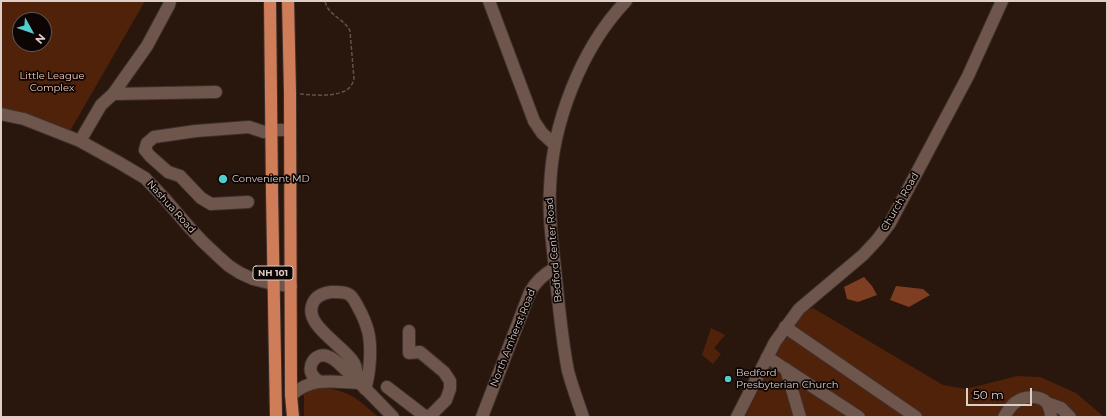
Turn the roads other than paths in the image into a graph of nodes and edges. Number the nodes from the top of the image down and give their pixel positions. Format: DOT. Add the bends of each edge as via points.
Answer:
graph roads {
  1 [pos="170,1"];
  2 [pos="270,1"];
  3 [pos="288,1"];
  4 [pos="489,1"];
  5 [pos="626,1"];
  6 [pos="1002,1"];
  7 [pos="216,92"];
  8 [pos="113,94"];
  9 [pos="1,114"];
  10 [pos="272,130"];
  11 [pos="290,130"];
  12 [pos="80,141"];
  13 [pos="554,144"];
  14 [pos="168,172"];
  15 [pos="156,189"];
  16 [pos="248,202"];
  17 [pos="555,268"];
  18 [pos="273,284"];
  19 [pos="291,286"];
  20 [pos="784,328"];
  21 [pos="409,331"];
  22 [pos="768,357"];
  23 [pos="786,369"];
  24 [pos="319,381"];
  25 [pos="360,384"];
  26 [pos="387,387"];
  27 [pos="291,394"];
  28 [pos="1046,403"];
  29 [pos="276,417"];
  30 [pos="292,417"];
  31 [pos="393,417"];
  32 [pos="428,417"];
  33 [pos="482,417"];
  34 [pos="583,417"];
  35 [pos="737,417"];
  36 [pos="800,417"];
  37 [pos="859,417"];
  38 [pos="916,417"];
  39 [pos="1004,417"];
  40 [pos="1051,417"];
  41 [pos="1070,417"];
  1 -- 8 [label="street" via="147,46"];
  2 -- 10 [label="highway, NH 101"];
  3 -- 11 [label="highway, NH 101"];
  4 -- 13 [label="street" via="534,121"];
  5 -- 13 [label="street" via="603,30 586,58 566,103"];
  6 -- 20 [label="street, Church Road" via="968,76 890,223 863,255 799,308"];
  7 -- 8 [label="street"];
  8 -- 12 [label="street" via="101,106"];
  9 -- 12 [label="street, Nashua Road"];
  10 -- 11 [label="street"];
  10 -- 14 [label="street" via="264,132 249,127 154,137 147,143 145,150"];
  10 -- 18 [label="highway, NH 101"];
  11 -- 19 [label="highway, NH 101"];
  12 -- 15 [label="street, Nashua Road" via="145,178"];
  13 -- 17 [label="street, Bedford Center Road" via="549,203"];
  14 -- 15 [label="street"];
  14 -- 16 [label="street" via="180,176 201,198 211,204"];
  15 -- 18 [label="street, Nashua Road" via="220,258 253,280"];
  17 -- 33 [label="street, North Amherst Road" via="544,274 530,292"];
  17 -- 34 [label="street, Bedford Center Road" via="565,355"];
  18 -- 19 [label="street, Nashua Road"];
  18 -- 29 [label="highway, NH 101"];
  19 -- 27 [label="highway, NH 101"];
  20 -- 22 [label="street, Church Road"];
  20 -- 38 [label="street"];
  21 -- 32 [label="street" via="409,353 420,352 444,372 450,381 446,400"];
  22 -- 23 [label="street"];
  22 -- 35 [label="street, Church Road"];
  23 -- 36 [label="street"];
  23 -- 37 [label="street"];
  24 -- 25 [label="street"];
  24 -- 25 [label="street" via="313,377 311,365 317,356 325,355 332,358"];
  24 -- 27 [label="street" via="299,388"];
  25 -- 25 [label="street" via="369,378 370,340 364,319 351,296 337,292 326,293 313,302 312,315 326,335 353,361"];
  25 -- 31 [label="street"];
  26 -- 32 [label="street"];
  27 -- 30 [label="highway, NH 101"];
  28 -- 39 [label="street" via="1031,397 1024,398 1015,402"];
  28 -- 40 [label="street"];
  28 -- 41 [label="street" via="1061,408"];
}
